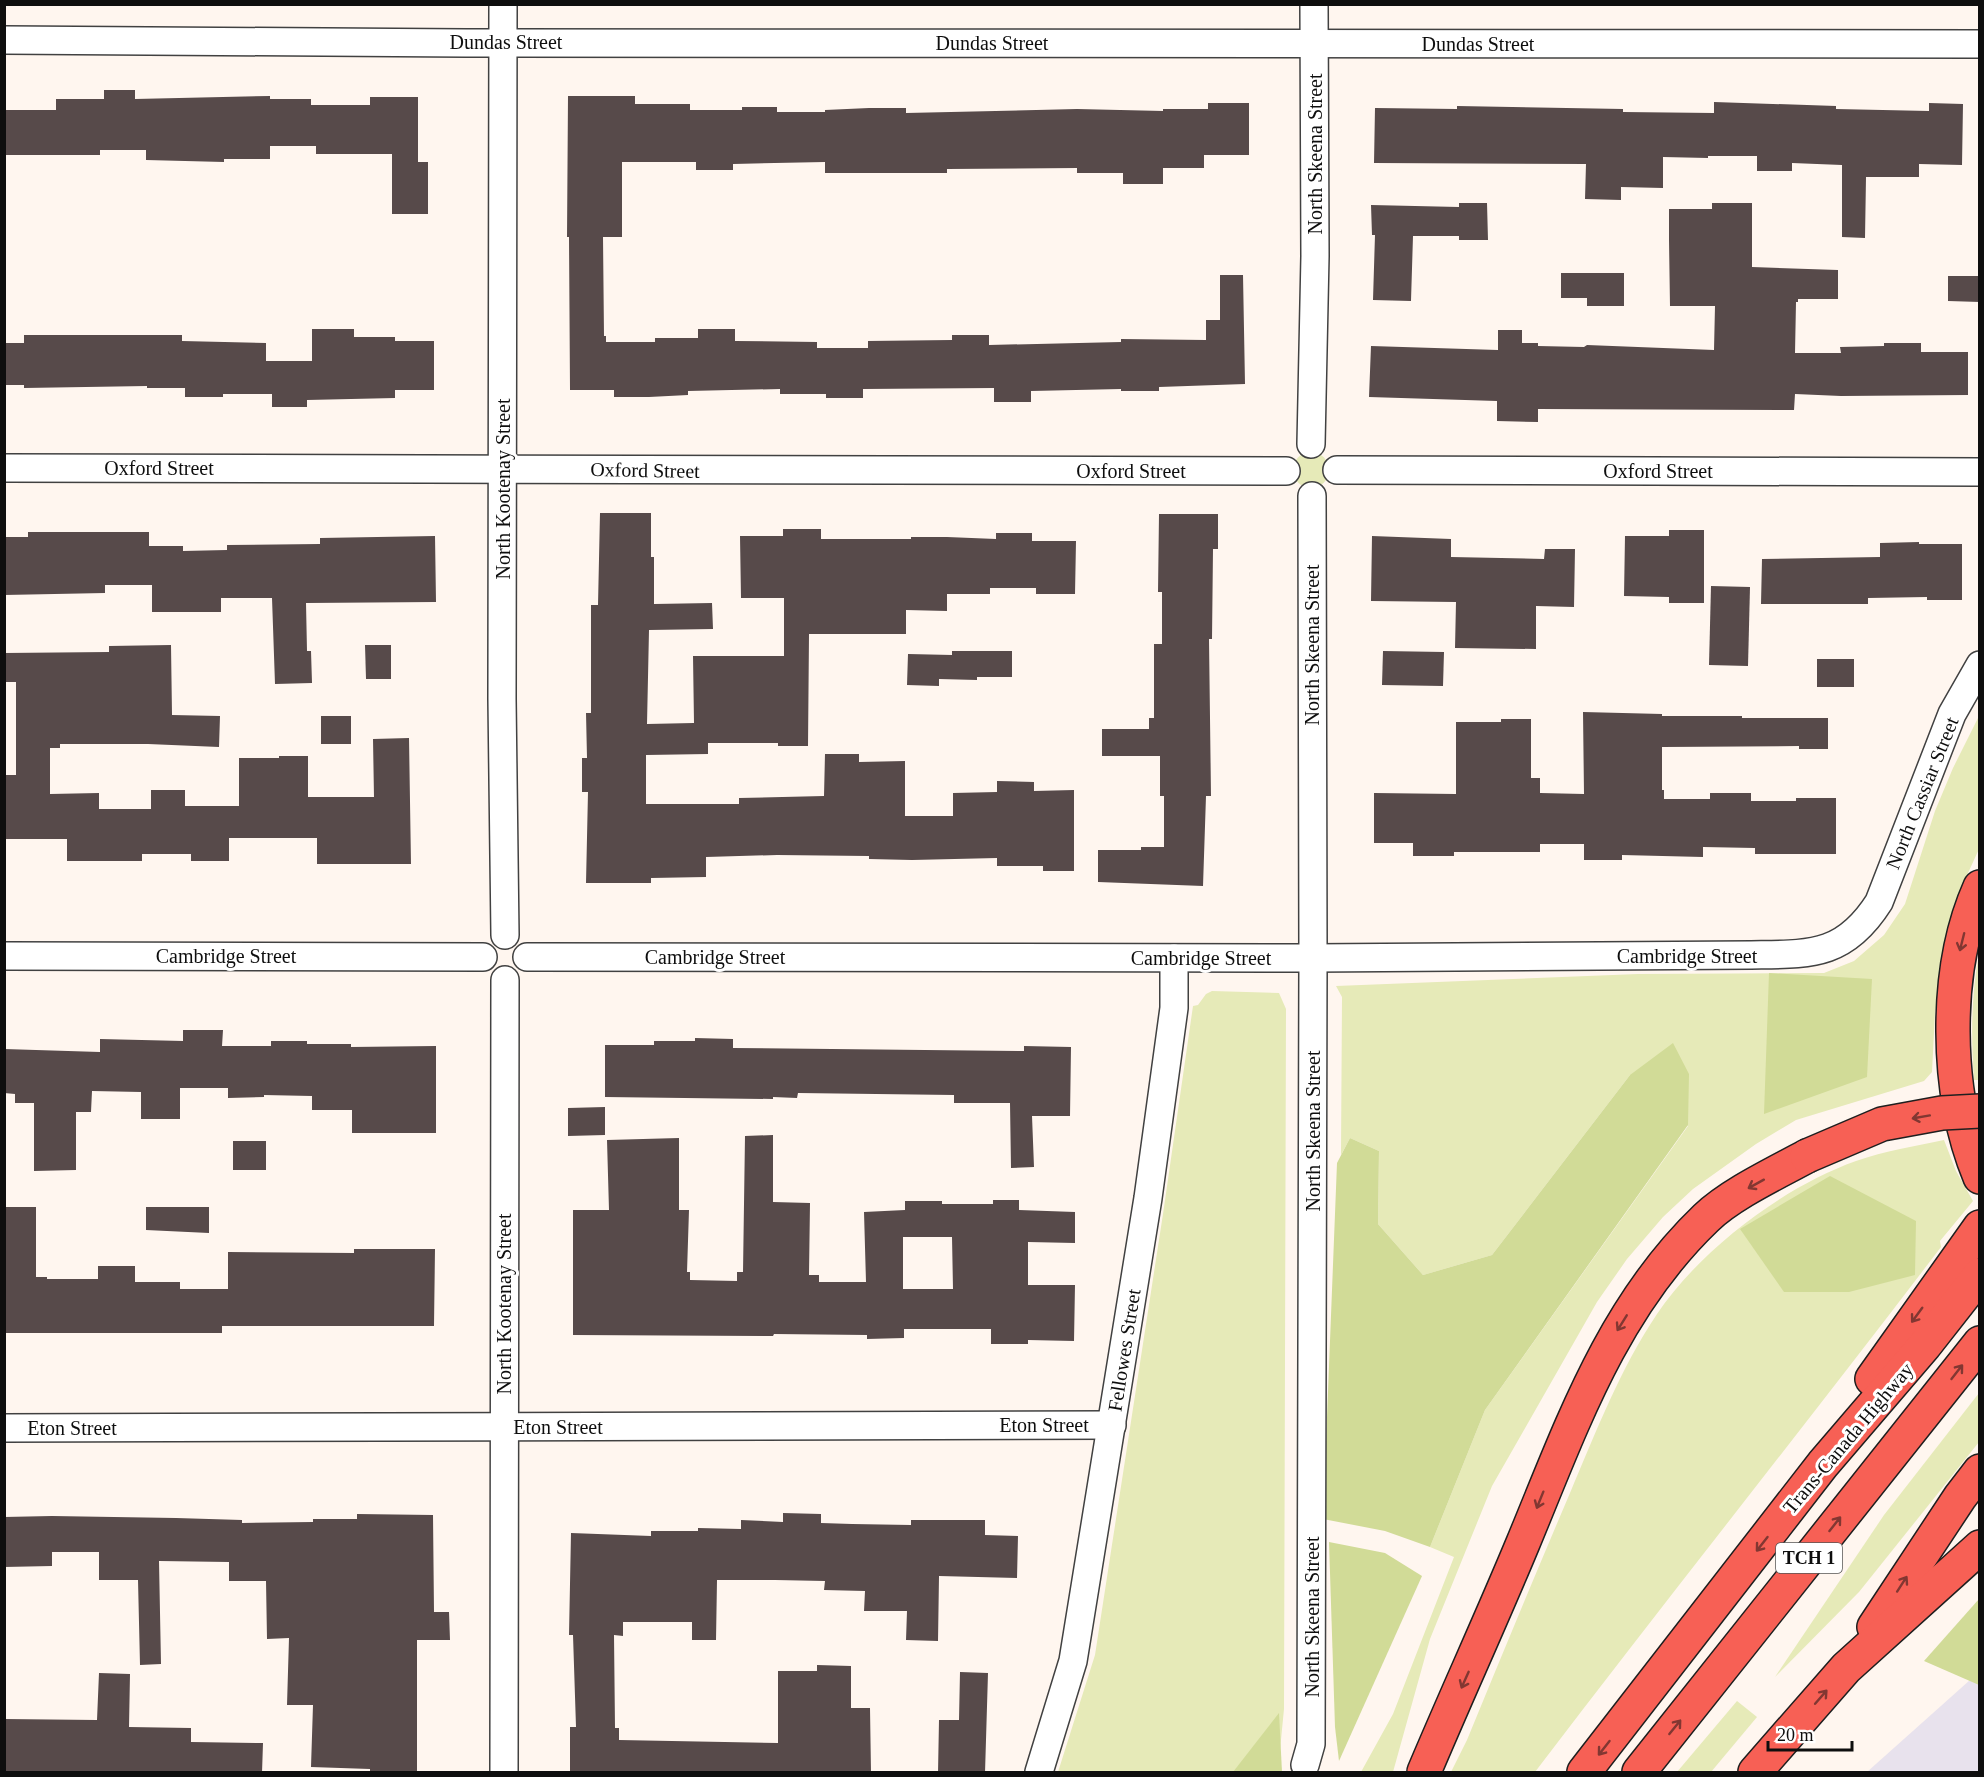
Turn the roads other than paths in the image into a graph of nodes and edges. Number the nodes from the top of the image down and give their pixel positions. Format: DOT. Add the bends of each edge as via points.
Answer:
graph roads {
  1 [pos="503,4"];
  2 [pos="1314,4"];
  3 [pos="4,40"];
  4 [pos="503,43"];
  5 [pos="1314,44"];
  6 [pos="1980,44"];
  7 [pos="1311,444"];
  8 [pos="4,468"];
  9 [pos="503,468"];
  10 [pos="1337,470"];
  11 [pos="1286,471"];
  12 [pos="1980,472"];
  13 [pos="1312,496"];
  14 [pos="1980,665"];
  15 [pos="1980,887"];
  16 [pos="1866,921"];
  17 [pos="505,936"];
  18 [pos="4,956"];
  19 [pos="483,957"];
  20 [pos="527,957"];
  21 [pos="1174,958"];
  22 [pos="1313,958"];
  23 [pos="505,980"];
  24 [pos="1980,1111"];
  25 [pos="1980,1177"];
  26 [pos="1980,1227"];
  27 [pos="1966,1279"];
  28 [pos="1980,1343"];
  29 [pos="1112,1425"];
  30 [pos="504,1427"];
  31 [pos="4,1428"];
  32 [pos="1980,1471"];
  33 [pos="1980,1547"];
  34 [pos="1846,1668"];
  35 [pos="1305,1765"];
  36 [pos="504,1773"];
  37 [pos="1039,1773"];
  38 [pos="1424,1773"];
  39 [pos="1584,1773"];
  40 [pos="1639,1773"];
  41 [pos="1755,1773"];
  1 -- 4 [label="street, North Kootenay Street"];
  2 -- 5 [label="street, North Skeena Street"];
  3 -- 4 [label="street, Dundas Street"];
  4 -- 5 [label="street, Dundas Street"];
  4 -- 9 [label="street, North Kootenay Street"];
  5 -- 6 [label="street, Dundas Street"];
  5 -- 7 [label="street, North Skeena Street"];
  7 -- 10 [label="street" via="1329,451"];
  7 -- 11 [label="street" via="1293,452"];
  8 -- 9 [label="street, Oxford Street"];
  9 -- 11 [label="street, Oxford Street"];
  9 -- 17 [label="street, North Kootenay Street"];
  10 -- 12 [label="street, Oxford Street"];
  10 -- 13 [label="street" via="1330,487"];
  11 -- 13 [label="street" via="1293,488"];
  13 -- 22 [label="street, North Skeena Street"];
  14 -- 16 [label="street, North Cassiar Street" via="1952,714 1879,902"];
  15 -- 25 [label="highway, one-way" via="1960,946 1953,1006 1958,1099 1970,1153"];
  16 -- 22 [label="street, Cambridge Street" via="1844,941 1800,954"];
  17 -- 19 [label="street" via="490,942"];
  17 -- 20 [label="street" via="521,942"];
  18 -- 19 [label="street, Cambridge Street"];
  19 -- 23 [label="street" via="489,973"];
  20 -- 21 [label="street, Cambridge Street"];
  20 -- 23 [label="street" via="521,973"];
  21 -- 22 [label="street, Cambridge Street"];
  21 -- 29 [label="street, Fellowes Street" via="1174,1008"];
  22 -- 35 [label="street, North Skeena Street" via="1311,1744"];
  23 -- 30 [label="street, North Kootenay Street"];
  24 -- 38 [label="highway, one-way, bridge" via="1942,1113 1882,1124 1807,1156 1708,1216 1674,1252 1642,1291 1588,1386"];
  26 -- 27 [label="highway, Trans-Canada Highway"];
  27 -- 39 [label="highway, Trans-Canada Highway / TCH 1, one-way" via="1925,1345 1823,1464"];
  40 -- 28 [label="highway, TCH 1, one-way"];
  29 -- 30 [label="street, Eton Street"];
  29 -- 37 [label="street, Fellowes Street" via="1073,1662"];
  30 -- 31 [label="street, Eton Street"];
  30 -- 36 [label="street, North Kootenay Street"];
  34 -- 32 [label="highway, one-way"];
  33 -- 34 [label="highway"];
  41 -- 34 [label="highway, one-way"];
}
